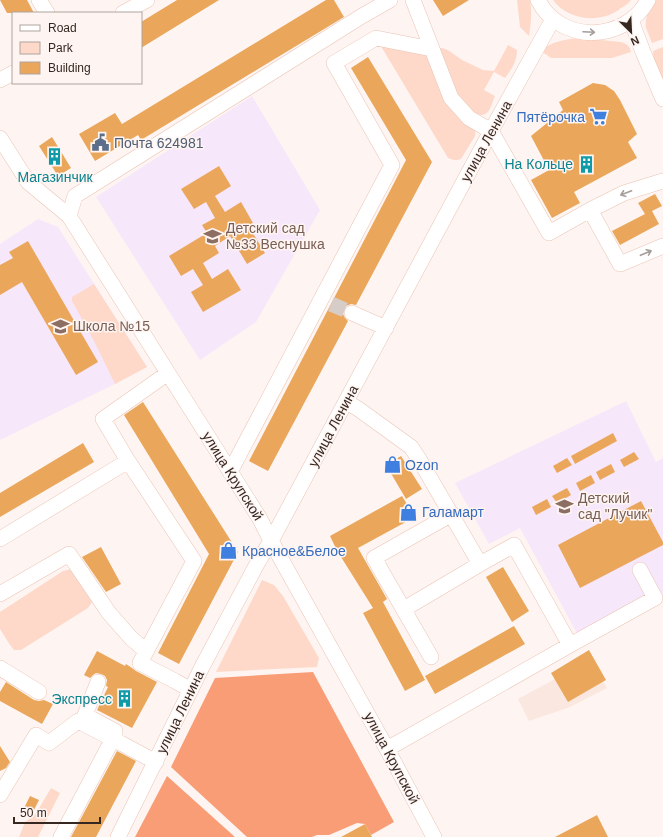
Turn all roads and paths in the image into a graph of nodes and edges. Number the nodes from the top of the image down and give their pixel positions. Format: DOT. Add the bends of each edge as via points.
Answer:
graph roads {
  1 [pos="39,0"];
  2 [pos="147,0"];
  3 [pos="390,0"];
  4 [pos="413,0"];
  5 [pos="538,0"];
  6 [pos="648,0"];
  7 [pos="46,12"];
  8 [pos="125,12"];
  9 [pos="553,19"];
  10 [pos="631,20"];
  11 [pos="432,49"];
  12 [pos="12,74"];
  13 [pos="0,80"];
  14 [pos="663,99"];
  15 [pos="491,131"];
  16 [pos="0,138"];
  17 [pos="663,181"];
  18 [pos="590,210"];
  19 [pos="69,216"];
  20 [pos="663,246"];
  21 [pos="352,313"];
  22 [pos="386,328"];
  23 [pos="168,373"];
  24 [pos="346,402"];
  25 [pos="128,461"];
  26 [pos="230,472"];
  27 [pos="452,514"];
  28 [pos="0,539"];
  29 [pos="271,541"];
  30 [pos="480,564"];
  31 [pos="640,570"];
  32 [pos="0,594"];
  33 [pos="404,609"];
  34 [pos="570,644"];
  35 [pos="146,651"];
  36 [pos="432,658"];
  37 [pos="0,668"];
  38 [pos="98,682"];
  39 [pos="191,690"];
  40 [pos="40,692"];
  41 [pos="115,740"];
  42 [pos="387,749"];
  43 [pos="156,762"];
  44 [pos="0,795"];
  45 [pos="61,837"];
  46 [pos="118,837"];
  47 [pos="434,837"];
  1 -- 7 [label="street"];
  2 -- 8 [label="street"];
  3 -- 19 [label="street" via="75,196"];
  4 -- 11 [label="street"];
  5 -- 9 [label="street"];
  6 -- 10 [label="street"];
  9 -- 10 [label="street, one-way" via="572,29 592,33 613,30"];
  9 -- 15 [label="street, улица Ленина"];
  10 -- 14 [label="street"];
  11 -- 15 [label="street" via="451,98 469,118"];
  11 -- 26 [label="street" via="376,38 334,63 392,165 326,302"];
  12 -- 13 [label="street"];
  15 -- 18 [label="street" via="549,233"];
  15 -- 22 [label="street, улица Ленина"];
  16 -- 19 [label="street, улица Крупской" via="28,182"];
  17 -- 18 [label="street, one-way" via="624,193"];
  18 -- 20 [label="street, one-way" via="620,264"];
  19 -- 23 [label="street, улица Крупской"];
  21 -- 22 [label="street"];
  22 -- 24 [label="street, улица Ленина"];
  23 -- 25 [label="street" via="103,419"];
  23 -- 26 [label="street, улица Крупской"];
  24 -- 27 [label="street" via="411,447"];
  24 -- 29 [label="street, улица Ленина"];
  25 -- 28 [label="street"];
  25 -- 35 [label="street" via="194,561"];
  26 -- 29 [label="street, улица Крупской"];
  27 -- 30 [label="street"];
  27 -- 33 [label="street" via="374,558"];
  29 -- 39 [label="street, улица Ленина"];
  29 -- 42 [label="street, улица Крупской"];
  30 -- 33 [label="street"];
  30 -- 34 [label="street" via="514,545"];
  31 -- 34 [label="street" via="655,598"];
  32 -- 35 [label="street" via="69,554 109,613"];
  33 -- 36 [label="street"];
  34 -- 42 [label="street"];
  35 -- 39 [label="street" via="140,663"];
  37 -- 40 [label="street"];
  38 -- 41 [label="street" via="85,715 115,731"];
  39 -- 43 [label="street, улица Ленина"];
  41 -- 43 [label="street"];
  41 -- 44 [label="street" via="78,721 49,743 36,735"];
  41 -- 45 [label="street" via="109,746"];
  42 -- 47 [label="street, улица Крупской"];
  43 -- 46 [label="street, улица Ленина"];
}
